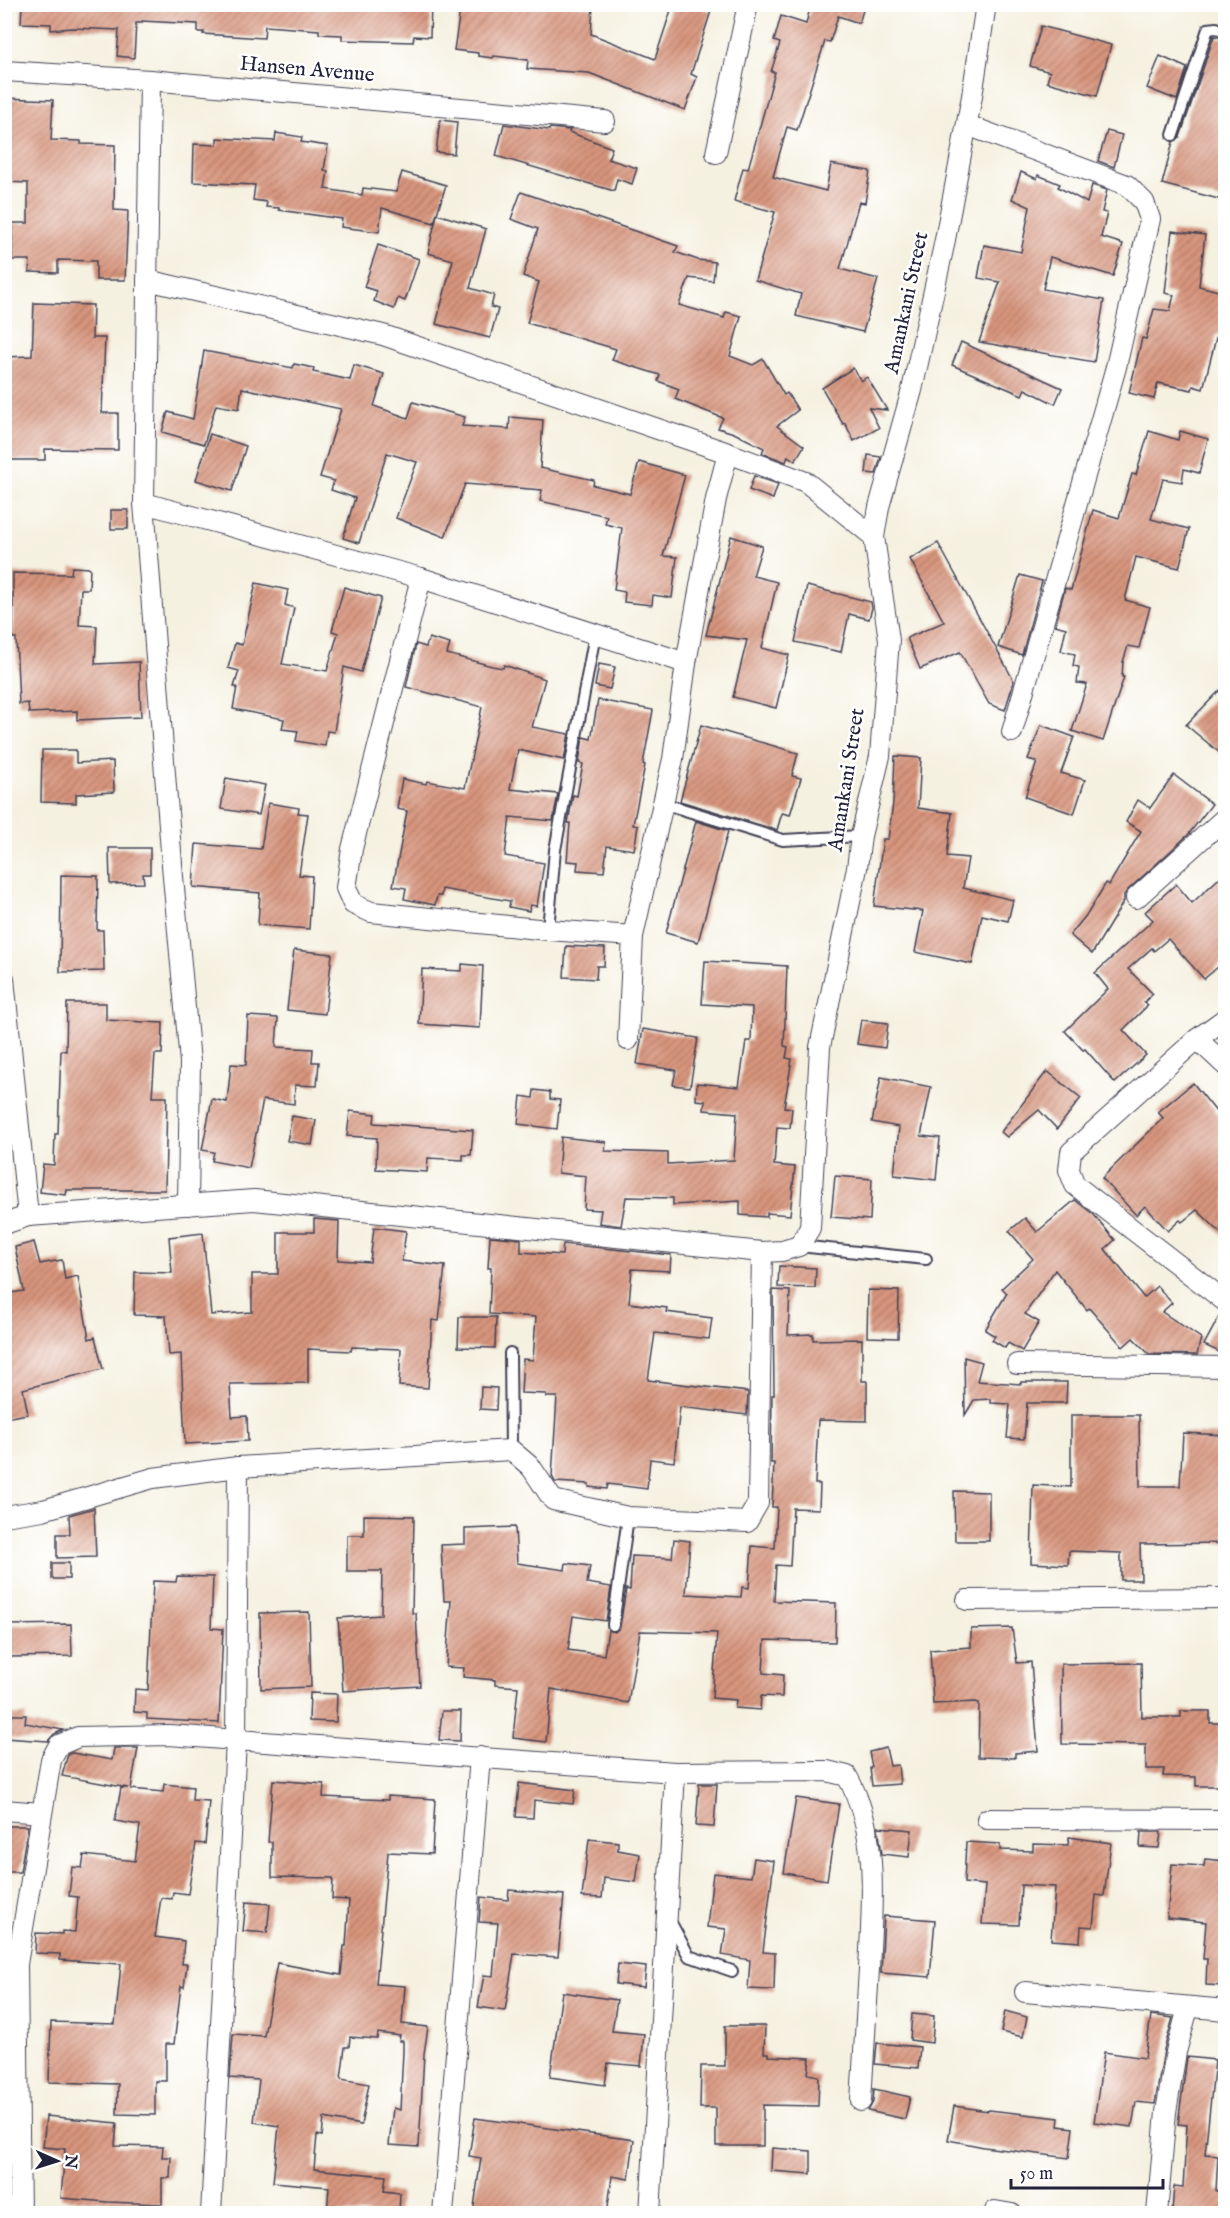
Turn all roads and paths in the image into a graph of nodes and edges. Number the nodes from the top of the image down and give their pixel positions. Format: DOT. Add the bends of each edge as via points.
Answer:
graph roads {
  1 [pos="748,4"];
  2 [pos="986,4"];
  3 [pos="1226,31"];
  4 [pos="4,71"];
  5 [pos="150,80"];
  6 [pos="605,121"];
  7 [pos="967,125"];
  8 [pos="1173,135"];
  9 [pos="716,153"];
  10 [pos="147,280"];
  11 [pos="729,453"];
  12 [pos="144,503"];
  13 [pos="874,537"];
  14 [pos="421,578"];
  15 [pos="596,634"];
  16 [pos="686,663"];
  17 [pos="1012,732"];
  18 [pos="662,803"];
  19 [pos="1226,817"];
  20 [pos="861,836"];
  21 [pos="1136,898"];
  22 [pos="548,930"];
  23 [pos="633,936"];
  24 [pos="4,979"];
  25 [pos="6,1001"];
  26 [pos="1226,1018"];
  27 [pos="1197,1039"];
  28 [pos="628,1040"];
  29 [pos="1226,1066"];
  30 [pos="188,1205"];
  31 [pos="28,1216"];
  32 [pos="4,1224"];
  33 [pos="799,1246"];
  34 [pos="762,1252"];
  35 [pos="926,1259"];
  36 [pos="1226,1302"];
  37 [pos="510,1353"];
  38 [pos="1017,1365"];
  39 [pos="1226,1367"];
  40 [pos="511,1450"];
  41 [pos="237,1467"];
  42 [pos="4,1516"];
  43 [pos="628,1517"];
  44 [pos="1226,1598"];
  45 [pos="967,1600"];
  46 [pos="613,1625"];
  47 [pos="236,1741"];
  48 [pos="480,1757"];
  49 [pos="675,1772"];
  50 [pos="4,1810"];
  51 [pos="41,1813"];
  52 [pos="987,1819"];
  53 [pos="1226,1820"];
  54 [pos="667,1914"];
  55 [pos="732,1971"];
  56 [pos="1025,1992"];
  57 [pos="12,2004"];
  58 [pos="1188,2007"];
  59 [pos="1226,2010"];
  60 [pos="861,2101"];
  61 [pos="20,2214"];
  62 [pos="211,2214"];
  63 [pos="443,2214"];
  64 [pos="650,2214"];
  65 [pos="1157,2214"];
  1 -- 9 [label="street"];
  2 -- 7 [label="street, Amankani Street"];
  3 -- 8 [label="lane" via="1208,29"];
  4 -- 5 [label="street, Hansen Avenue"];
  5 -- 6 [label="street, Hansen Avenue"];
  5 -- 10 [label="street"];
  7 -- 13 [label="street, Amankani Street" via="912,390"];
  7 -- 17 [label="street" via="1127,185 1144,202 1150,219 1116,367"];
  10 -- 11 [label="street" via="383,335"];
  10 -- 12 [label="street"];
  11 -- 13 [label="street" via="806,482"];
  11 -- 16 [label="street" via="716,499"];
  12 -- 14 [label="street"];
  12 -- 30 [label="street" via="190,1062"];
  13 -- 20 [label="street, Amankani Street" via="889,640 880,756"];
  14 -- 15 [label="street"];
  14 -- 22 [label="street" via="352,849 346,888 353,904 371,912"];
  15 -- 16 [label="street"];
  15 -- 22 [label="lane" via="555,850"];
  16 -- 18 [label="street" via="673,759"];
  18 -- 20 [label="lane" via="783,840"];
  18 -- 23 [label="street"];
  19 -- 21 [label="street"];
  20 -- 33 [label="street, Amankani Street" via="820,1047 810,1228"];
  22 -- 23 [label="street"];
  23 -- 28 [label="street"];
  24 -- 25 [label="street"];
  25 -- 31 [label="street"];
  26 -- 27 [label="street"];
  27 -- 29 [label="street"];
  27 -- 36 [label="street" via="1071,1152 1069,1170 1075,1185"];
  30 -- 31 [label="street"];
  30 -- 34 [label="street" via="254,1200"];
  31 -- 32 [label="street"];
  33 -- 34 [label="street"];
  33 -- 35 [label="lane"];
  34 -- 43 [label="street" via="758,1503 747,1522"];
  37 -- 40 [label="lane"];
  38 -- 39 [label="street"];
  40 -- 41 [label="street"];
  40 -- 43 [label="street" via="531,1467 553,1500"];
  41 -- 42 [label="street" via="153,1478 43,1510"];
  41 -- 47 [label="street"];
  43 -- 46 [label="lane"];
  44 -- 45 [label="street"];
  47 -- 48 [label="street"];
  47 -- 51 [label="street" via="169,1736 78,1737 59,1745 51,1760"];
  47 -- 62 [label="street"];
  48 -- 49 [label="street"];
  48 -- 63 [label="street"];
  49 -- 54 [label="street"];
  49 -- 60 [label="street" via="827,1771 846,1776 856,1793 867,1826 873,1886"];
  50 -- 51 [label="street"];
  51 -- 57 [label="street"];
  52 -- 53 [label="street"];
  54 -- 55 [label="lane" via="689,1956"];
  54 -- 64 [label="street"];
  56 -- 58 [label="street"];
  57 -- 61 [label="street"];
  58 -- 59 [label="street"];
  58 -- 65 [label="street" via="1166,2112"];
}
